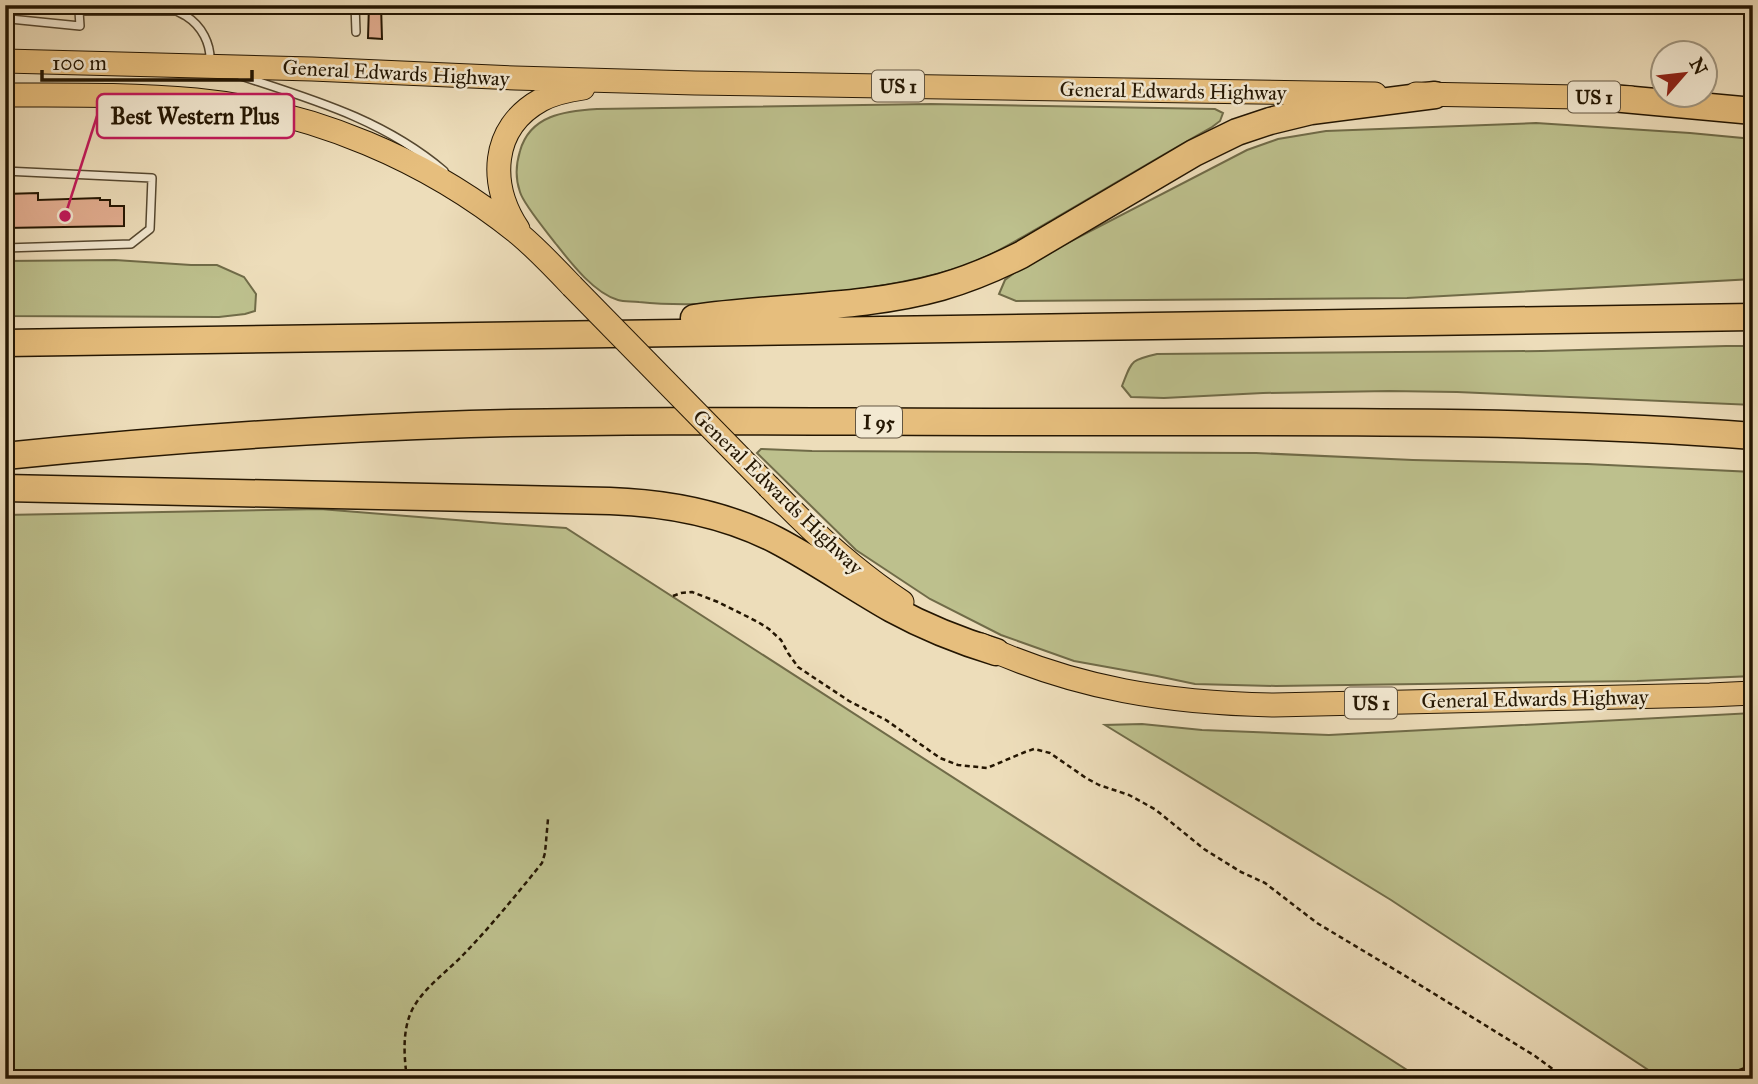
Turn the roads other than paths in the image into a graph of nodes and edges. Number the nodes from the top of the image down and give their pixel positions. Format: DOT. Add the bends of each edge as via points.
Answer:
graph roads {
  1 [pos="355,5"];
  2 [pos="79,8"];
  3 [pos="174,8"];
  4 [pos="5,16"];
  5 [pos="356,32"];
  6 [pos="5,61"];
  7 [pos="210,66"];
  8 [pos="695,83"];
  9 [pos="5,94"];
  10 [pos="1434,95"];
  11 [pos="1612,98"];
  12 [pos="1753,99"];
  13 [pos="1753,111"];
  14 [pos="5,171"];
  15 [pos="477,203"];
  16 [pos="529,243"];
  17 [pos="5,247"];
  18 [pos="1753,317"];
  19 [pos="594,334"];
  20 [pos="5,343"];
  21 [pos="1753,436"];
  22 [pos="5,456"];
  23 [pos="5,488"];
  24 [pos="996,652"];
  25 [pos="1753,693"];
  1 -- 5 [label="lane"];
  2 -- 3 [label="lane"];
  2 -- 4 [label="lane" via="80,26"];
  3 -- 7 [label="lane" via="204,35"];
  6 -- 7 [label="main road, General Edwards Highway / US 1"];
  7 -- 8 [label="main road, General Edwards Highway / US 1"];
  7 -- 15 [label="lane" via="377,126 436,164"];
  8 -- 10 [label="main road, General Edwards Highway / US 1"];
  8 -- 16 [label="main road" via="574,90 542,100 523,113 512,125 498,162 502,195"];
  9 -- 15 [label="main road, General Edwards Highway / US 1" via="171,98 270,112 386,152"];
  10 -- 11 [label="main road, General Edwards Highway / US 1"];
  10 -- 19 [label="highway" via="1319,109 1237,132 1021,255 939,287 877,299 722,314"];
  11 -- 12 [label="main road, General Edwards Highway / US 1"];
  11 -- 13 [label="highway"];
  14 -- 17 [label="lane" via="152,178 150,229 131,244"];
  15 -- 16 [label="main road, General Edwards Highway / US 1"];
  16 -- 24 [label="main road, General Edwards Highway / US 1, bridge" via="822,540 862,574 926,617"];
  18 -- 19 [label="highway"];
  19 -- 20 [label="highway"];
  21 -- 22 [label="highway, I 95" via="1446,424 610,422 307,431"];
  23 -- 24 [label="highway" via="666,505 763,534 910,618"];
  24 -- 25 [label="main road, General Edwards Highway / US 1" via="1044,671 1119,691 1225,704"];
}
